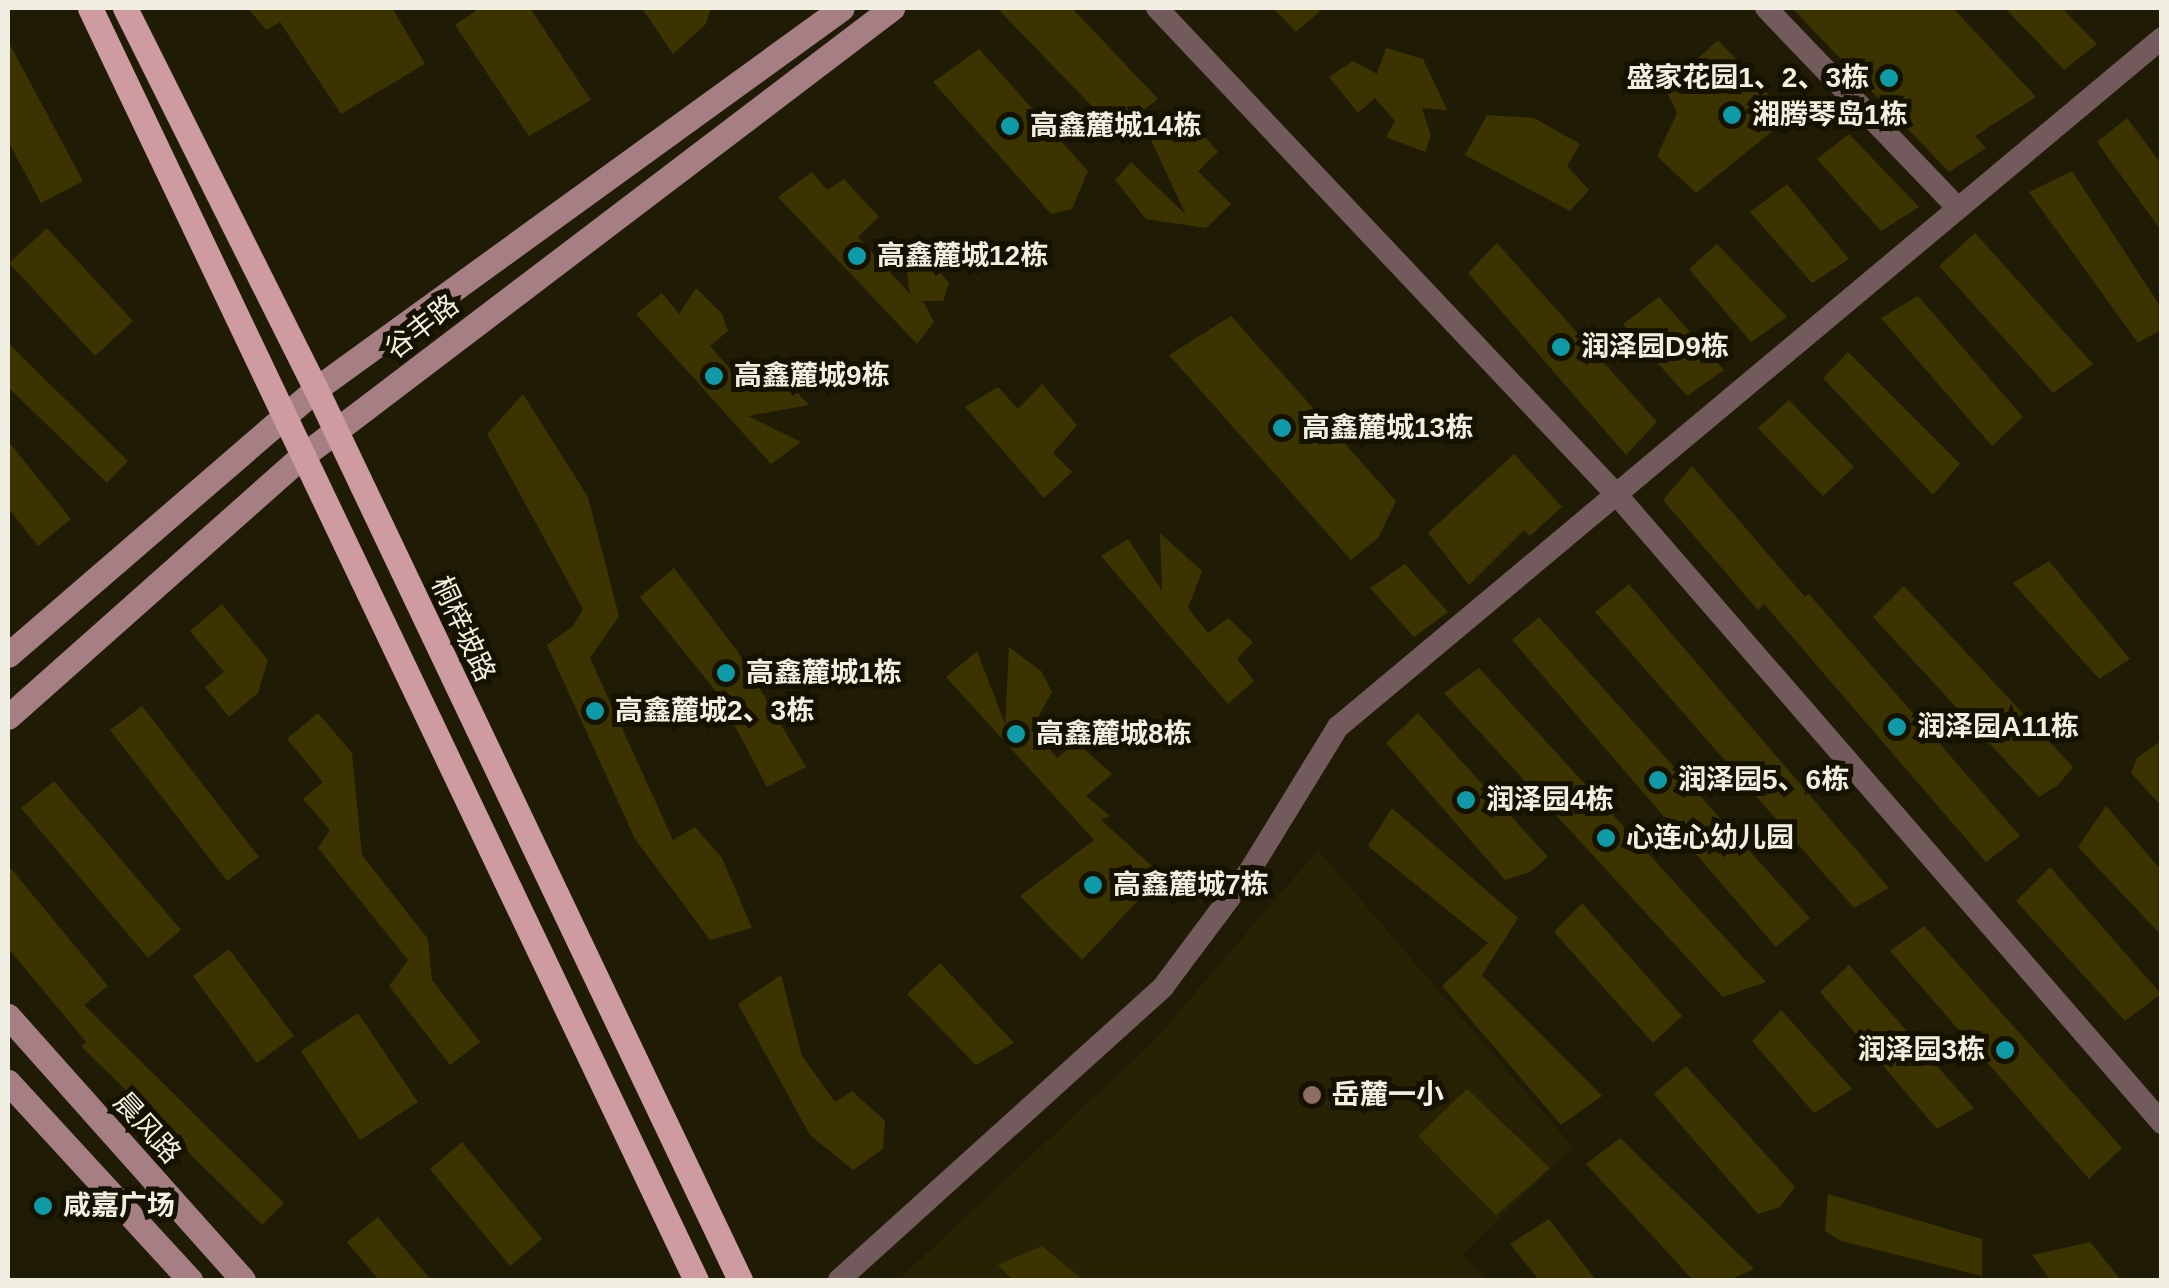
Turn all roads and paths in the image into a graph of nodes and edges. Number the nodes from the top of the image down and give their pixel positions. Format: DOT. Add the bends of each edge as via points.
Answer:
graph roads {
  1 [pos="90,8"];
  2 [pos="125,8"];
  3 [pos="842,8"];
  4 [pos="892,8"];
  5 [pos="1157,8"];
  6 [pos="1766,8"];
  7 [pos="2162,38"];
  8 [pos="1958,208"];
  9 [pos="316,389"];
  10 [pos="281,417"];
  11 [pos="336,431"];
  12 [pos="300,458"];
  13 [pos="1616,494"];
  14 [pos="8,655"];
  15 [pos="8,716"];
  16 [pos="8,1016"];
  17 [pos="8,1082"];
  18 [pos="2162,1123"];
  19 [pos="190,1280"];
  20 [pos="242,1280"];
  21 [pos="696,1280"];
  22 [pos="740,1280"];
  23 [pos="840,1280"];
  1 -- 10 [label="main road"];
  2 -- 9 [label="main road, 桐梓坡路"];
  3 -- 9 [label="street, 谷丰路"];
  4 -- 11 [label="street, 谷丰路"];
  5 -- 13 [label="street"];
  6 -- 8 [label="street"];
  7 -- 8 [label="street"];
  8 -- 13 [label="street"];
  9 -- 10 [label="street, 谷丰路"];
  9 -- 11 [label="main road, 桐梓坡路"];
  10 -- 12 [label="main road"];
  10 -- 14 [label="street, 谷丰路"];
  11 -- 12 [label="street, 谷丰路"];
  11 -- 22 [label="main road, 桐梓坡路"];
  12 -- 15 [label="street, 谷丰路"];
  12 -- 21 [label="main road"];
  13 -- 18 [label="street"];
  13 -- 23 [label="street" via="1338,728 1248,872 1163,987"];
  16 -- 20 [label="street, 晨风路"];
  17 -- 19 [label="street"];
}
